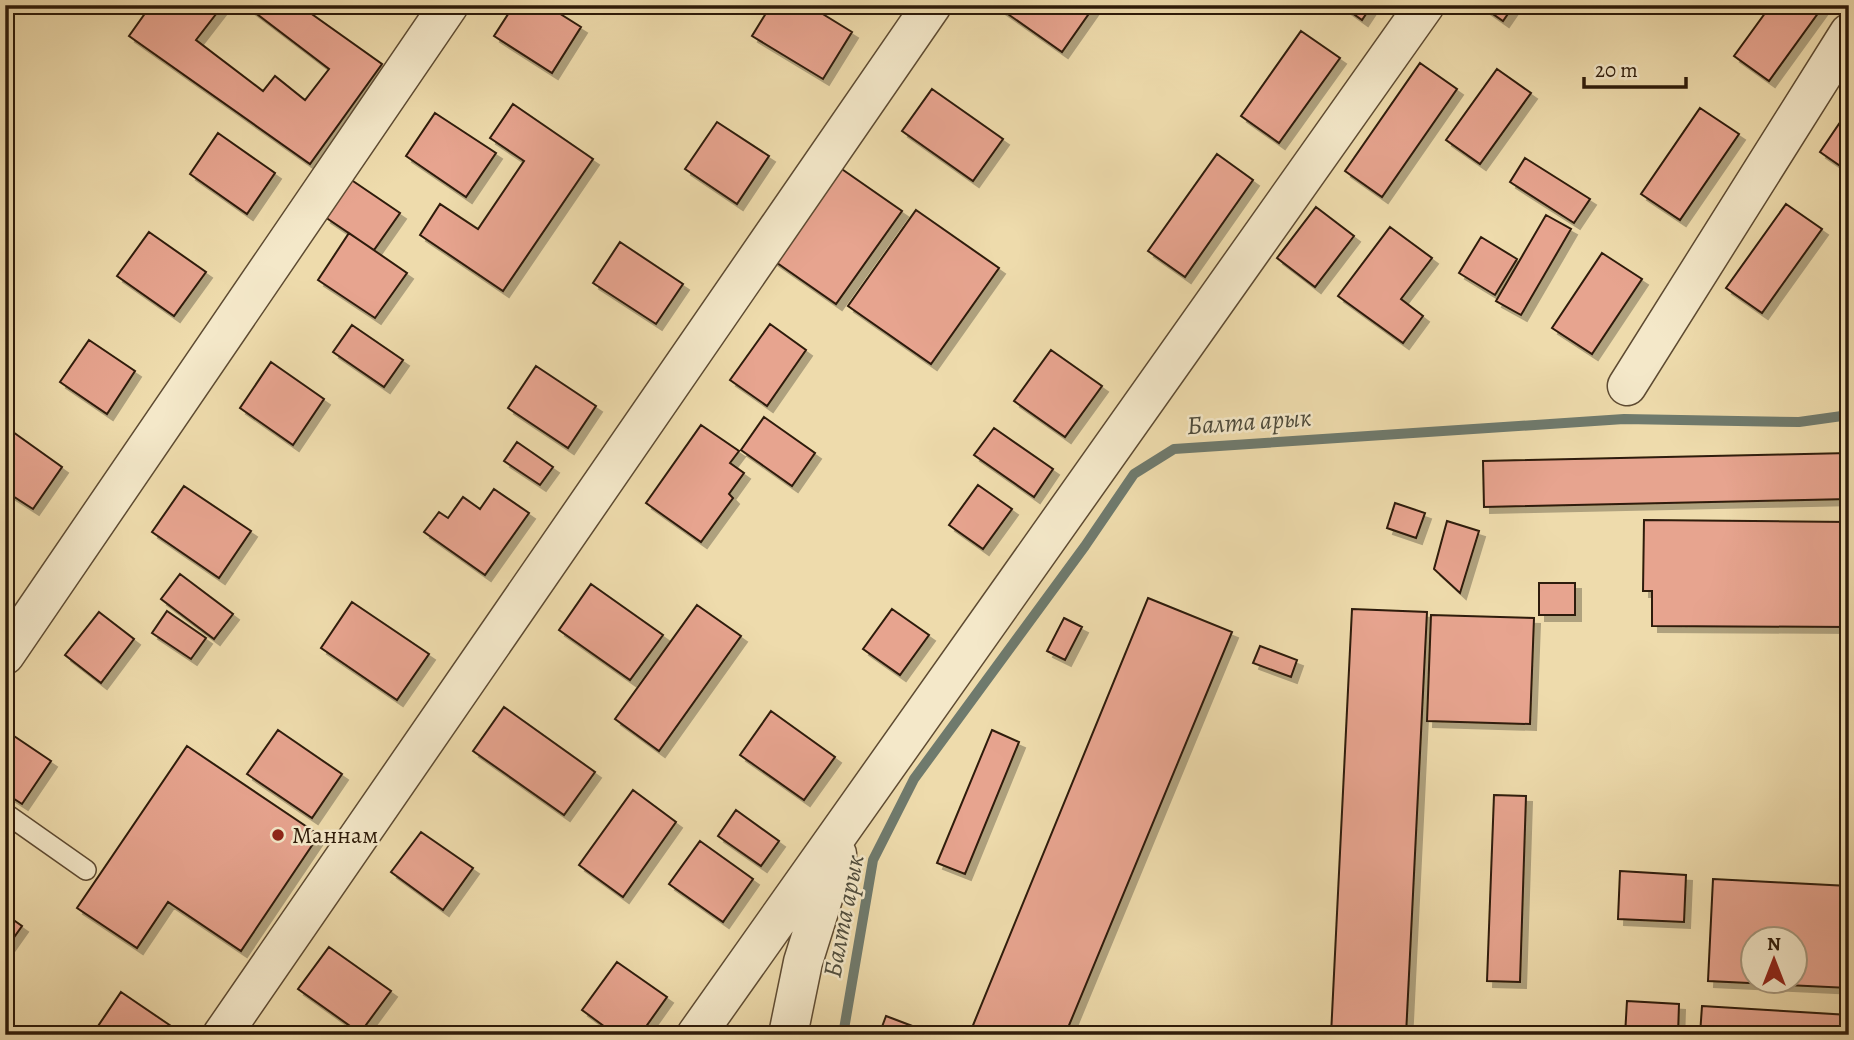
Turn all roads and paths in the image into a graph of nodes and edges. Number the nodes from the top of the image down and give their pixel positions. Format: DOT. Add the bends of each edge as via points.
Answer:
graph roads {
  1 [pos="449,5"];
  2 [pos="932,5"];
  3 [pos="1425,5"];
  4 [pos="1849,33"];
  5 [pos="1627,386"];
  6 [pos="5,655"];
  7 [pos="5,813"];
  8 [pos="846,822"];
  9 [pos="86,870"];
  10 [pos="222,1035"];
  11 [pos="696,1035"];
  12 [pos="788,1035"];
  1 -- 6 [label="street"];
  2 -- 10 [label="street"];
  3 -- 8 [label="street"];
  4 -- 5 [label="street"];
  7 -- 9 [label="lane"];
  8 -- 11 [label="street"];
  8 -- 12 [label="street" via="803,962"];
}
